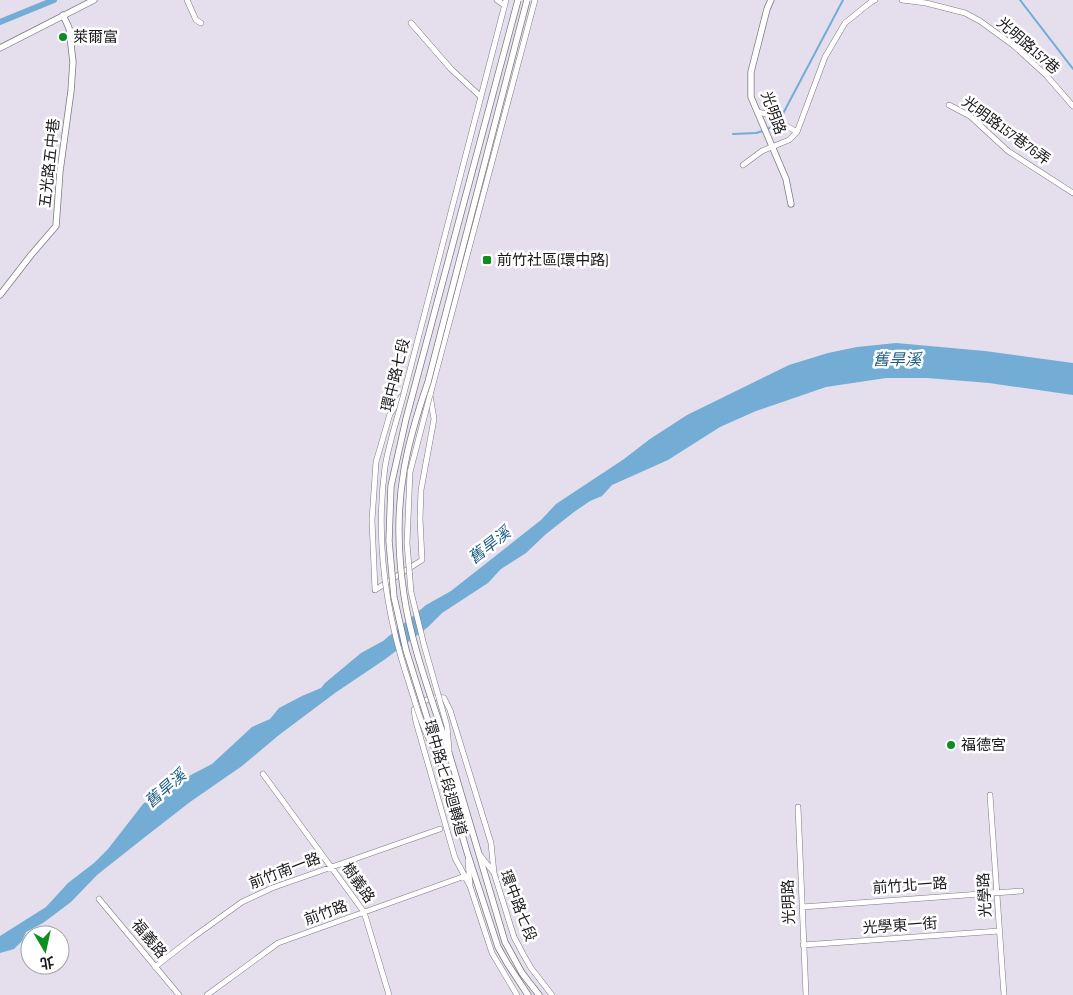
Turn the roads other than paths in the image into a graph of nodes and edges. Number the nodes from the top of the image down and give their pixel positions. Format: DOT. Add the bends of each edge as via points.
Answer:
graph roads {
  1 [pos="94,0"];
  2 [pos="187,0"];
  3 [pos="496,0"];
  4 [pos="518,0"];
  5 [pos="527,0"];
  6 [pos="535,0"];
  7 [pos="771,0"];
  8 [pos="875,0"];
  9 [pos="902,0"];
  10 [pos="505,2"];
  11 [pos="63,15"];
  12 [pos="202,23"];
  13 [pos="411,23"];
  14 [pos="0,48"];
  15 [pos="480,96"];
  16 [pos="949,104"];
  17 [pos="1073,106"];
  18 [pos="758,112"];
  19 [pos="794,131"];
  20 [pos="773,148"];
  21 [pos="743,165"];
  22 [pos="1073,193"];
  23 [pos="791,204"];
  24 [pos="0,296"];
  25 [pos="404,393"];
  26 [pos="430,395"];
  27 [pos="449,753"];
  28 [pos="439,756"];
  29 [pos="263,774"];
  30 [pos="990,795"];
  31 [pos="798,807"];
  32 [pos="440,829"];
  33 [pos="477,850"];
  34 [pos="468,852"];
  35 [pos="332,867"];
  36 [pos="494,873"];
  37 [pos="465,876"];
  38 [pos="470,886"];
  39 [pos="1020,891"];
  40 [pos="998,892"];
  41 [pos="99,899"];
  42 [pos="802,906"];
  43 [pos="364,912"];
  44 [pos="999,932"];
  45 [pos="803,945"];
  46 [pos="155,967"];
  47 [pos="179,995"];
  48 [pos="207,995"];
  49 [pos="389,995"];
  50 [pos="517,995"];
  51 [pos="528,995"];
  52 [pos="538,995"];
  53 [pos="552,995"];
  54 [pos="806,995"];
  55 [pos="1004,995"];
  1 -- 11 [label="street"];
  2 -- 12 [label="street" via="196,20"];
  3 -- 10 [label="street"];
  4 -- 28 [label="street, 環中路七段, bridge" via="391,486 389,541 394,597 406,650"];
  5 -- 27 [label="street, 環中路七段, bridge" via="428,382 415,420 401,489 399,542 404,596"];
  6 -- 26 [label="street, 環中路七段"];
  7 -- 18 [label="street, 光明路" via="751,72 752,97"];
  8 -- 19 [label="street" via="845,23 825,57"];
  9 -- 17 [label="street, 光明路157巷" via="965,13 980,21 1046,75"];
  10 -- 15 [label="street, 環中路七段"];
  11 -- 14 [label="street"];
  11 -- 24 [label="street, 五光路五中巷" via="69,28 73,62 56,226"];
  13 -- 15 [label="street" via="451,69"];
  15 -- 25 [label="street, 環中路七段"];
  16 -- 22 [label="street, 光明路157巷76弄" via="970,116 1008,151"];
  18 -- 19 [label="street"];
  18 -- 20 [label="street, 光明路"];
  19 -- 20 [label="street" via="789,140"];
  20 -- 21 [label="street" via="762,151"];
  20 -- 23 [label="street, 光明路" via="786,179"];
  25 -- 26 [label="street" via="390,414 376,462 372,520 375,590 422,560 421,490 434,419"];
  25 -- 28 [label="street, 環中路七段, bridge" via="385,466 381,534 386,598 426,734"];
  26 -- 27 [label="street, 環中路七段, bridge" via="410,472 408,543 411,592 446,726"];
  27 -- 33 [label="street, 環中路七段"];
  28 -- 34 [label="street, 環中路七段"];
  29 -- 35 [label="street, 樹義路"];
  30 -- 40 [label="street, 光學路"];
  31 -- 42 [label="street, 光明路"];
  32 -- 35 [label="street, 前竹南一路"];
  33 -- 36 [label="street, 環中路七段"];
  33 -- 52 [label="street, 環中路七段" via="505,942"];
  34 -- 38 [label="street, 環中路七段"];
  34 -- 51 [label="street, 環中路七段" via="498,947"];
  35 -- 43 [label="street, 樹義路"];
  35 -- 46 [label="street, 前竹南一路" via="242,902"];
  36 -- 37 [label="street, 環中路七段迴轉道" via="486,826 450,710 444,698 440,697 421,702 414,710 455,858"];
  36 -- 53 [label="street, 環中路七段" via="514,937 531,968"];
  37 -- 38 [label="street, 環中路七段迴轉道"];
  37 -- 43 [label="street, 前竹路"];
  38 -- 50 [label="street, 環中路七段" via="492,953"];
  39 -- 40 [label="street, 前竹北一路"];
  40 -- 42 [label="street, 前竹北一路"];
  40 -- 44 [label="street, 光學路"];
  41 -- 46 [label="street, 福義路"];
  42 -- 45 [label="street, 光明路"];
  43 -- 48 [label="street, 前竹路" via="278,943"];
  43 -- 49 [label="street, 樹義路"];
  44 -- 45 [label="street, 光學東一街"];
  44 -- 55 [label="street, 光學路"];
  45 -- 54 [label="street, 光明路"];
  46 -- 47 [label="street, 福義路"];
}
